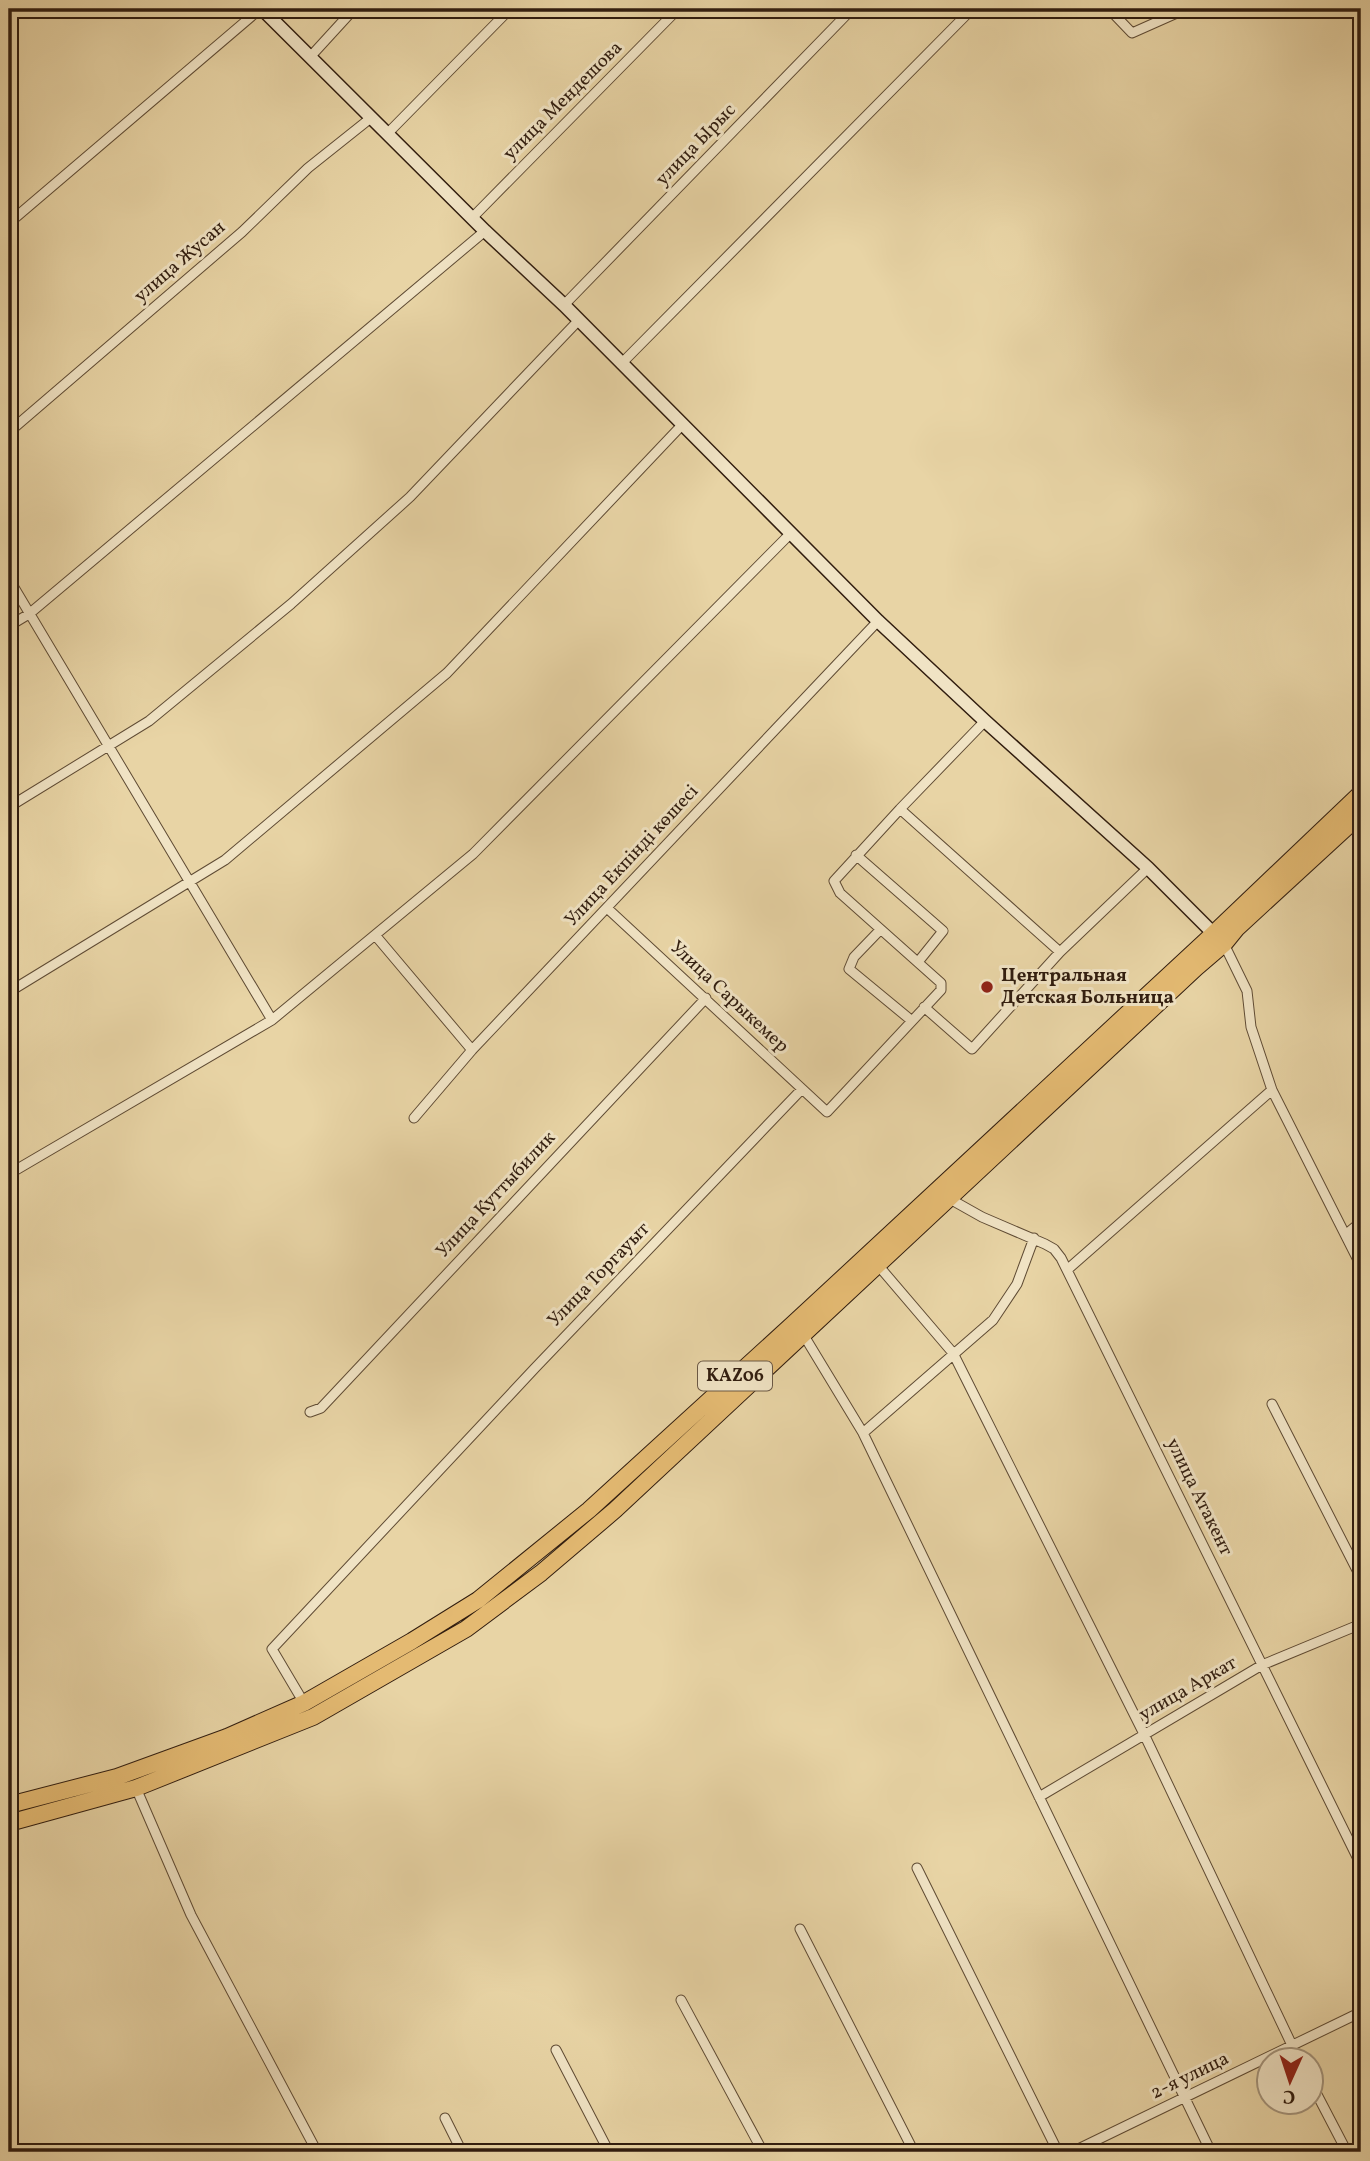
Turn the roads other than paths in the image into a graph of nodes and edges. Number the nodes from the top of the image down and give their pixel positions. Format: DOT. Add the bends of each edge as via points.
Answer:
graph roads {
  1 [pos="13,9"];
  2 [pos="261,9"];
  3 [pos="354,9"];
  4 [pos="510,9"];
  5 [pos="678,9"];
  6 [pos="852,9"];
  7 [pos="972,9"];
  8 [pos="1109,9"];
  9 [pos="1186,9"];
  10 [pos="9,13"];
  11 [pos="311,56"];
  12 [pos="372,117"];
  13 [pos="388,133"];
  14 [pos="473,217"];
  15 [pos="9,223"];
  16 [pos="485,231"];
  17 [pos="564,306"];
  18 [pos="578,321"];
  19 [pos="621,364"];
  20 [pos="682,425"];
  21 [pos="9,432"];
  22 [pos="790,534"];
  23 [pos="9,579"];
  24 [pos="29,614"];
  25 [pos="878,621"];
  26 [pos="9,626"];
  27 [pos="985,721"];
  28 [pos="109,747"];
  29 [pos="1361,793"];
  30 [pos="9,807"];
  31 [pos="900,809"];
  32 [pos="1361,814"];
  33 [pos="856,855"];
  34 [pos="1148,868"];
  35 [pos="190,883"];
  36 [pos="607,908"];
  37 [pos="880,930"];
  38 [pos="375,935"];
  39 [pos="1219,939"];
  40 [pos="1060,952"];
  41 [pos="918,961"];
  42 [pos="9,992"];
  43 [pos="706,998"];
  44 [pos="924,1007"];
  45 [pos="272,1020"];
  46 [pos="912,1021"];
  47 [pos="472,1050"];
  48 [pos="802,1088"];
  49 [pos="1272,1090"];
  50 [pos="414,1118"];
  51 [pos="9,1174"];
  52 [pos="950,1199"];
  53 [pos="1361,1222"];
  54 [pos="1034,1238"];
  55 [pos="1349,1239"];
  56 [pos="877,1264"];
  57 [pos="1361,1266"];
  58 [pos="1067,1269"];
  59 [pos="803,1334"];
  60 [pos="953,1353"];
  61 [pos="1272,1405"];
  62 [pos="310,1412"];
  63 [pos="863,1433"];
  64 [pos="602,1497"];
  65 [pos="615,1510"];
  66 [pos="1361,1578"];
  67 [pos="1361,1624"];
  68 [pos="1262,1665"];
  69 [pos="304,1703"];
  70 [pos="1144,1734"];
  71 [pos="136,1788"];
  72 [pos="1039,1797"];
  73 [pos="9,1805"];
  74 [pos="9,1823"];
  75 [pos="1361,1865"];
  76 [pos="917,1868"];
  77 [pos="800,1929"];
  78 [pos="681,2000"];
  79 [pos="1361,2012"];
  80 [pos="1292,2046"];
  81 [pos="556,2050"];
  82 [pos="1254,2065"];
  83 [pos="1185,2099"];
  84 [pos="1324,2107"];
  85 [pos="445,2118"];
  86 [pos="313,2151"];
  87 [pos="462,2152"];
  88 [pos="610,2152"];
  89 [pos="763,2152"];
  90 [pos="914,2152"];
  91 [pos="1058,2152"];
  92 [pos="1072,2152"];
  93 [pos="1211,2152"];
  94 [pos="1347,2152"];
  1 -- 10 [label="main road"];
  2 -- 11 [label="main road"];
  2 -- 15 [label="street"];
  3 -- 11 [label="street"];
  4 -- 13 [label="street"];
  5 -- 14 [label="street, улица Мендешова"];
  6 -- 17 [label="street, улица Ырыс"];
  7 -- 19 [label="street"];
  8 -- 9 [label="street" via="1132,33"];
  11 -- 12 [label="main road"];
  12 -- 13 [label="main road"];
  12 -- 21 [label="street, улица Жусан"];
  13 -- 14 [label="main road"];
  14 -- 16 [label="main road"];
  16 -- 17 [label="main road"];
  16 -- 24 [label="street"];
  17 -- 18 [label="main road"];
  18 -- 19 [label="main road"];
  18 -- 28 [label="street" via="390,515 291,604 149,721"];
  19 -- 20 [label="main road"];
  20 -- 22 [label="main road"];
  20 -- 35 [label="street" via="447,673 225,860"];
  22 -- 25 [label="main road"];
  22 -- 38 [label="street" via="473,854"];
  23 -- 24 [label="street"];
  24 -- 26 [label="street"];
  24 -- 28 [label="street"];
  25 -- 27 [label="main road"];
  25 -- 36 [label="street, Улица Екпінді көшесі"];
  27 -- 31 [label="street"];
  27 -- 34 [label="main road"];
  28 -- 30 [label="street"];
  28 -- 35 [label="street"];
  29 -- 39 [label="highway, KАZ06"];
  31 -- 33 [label="street"];
  31 -- 40 [label="street"];
  32 -- 39 [label="highway, KАZ06" via="1237,928"];
  33 -- 37 [label="street" via="834,881 840,893"];
  33 -- 41 [label="street" via="943,931"];
  34 -- 39 [label="main road"];
  34 -- 40 [label="street"];
  35 -- 42 [label="street"];
  35 -- 45 [label="street"];
  36 -- 43 [label="street, Улица Сарыкемер"];
  36 -- 47 [label="street, Улица Екпінді көшесі"];
  37 -- 41 [label="street"];
  37 -- 46 [label="street" via="849,968"];
  38 -- 45 [label="street"];
  38 -- 47 [label="street"];
  39 -- 49 [label="street" via="1247,991 1251,1027"];
  39 -- 52 [label="highway, KАZ06"];
  39 -- 64 [label="highway, KАZ06"];
  40 -- 44 [label="street" via="972,1049"];
  41 -- 44 [label="street" via="941,983 941,990"];
  43 -- 48 [label="street, Улица Сарыкемер"];
  43 -- 62 [label="street, Улица Куттыбилик" via="321,1408"];
  44 -- 46 [label="street"];
  45 -- 51 [label="street"];
  46 -- 48 [label="street, Улица Сарыкемер" via="827,1112"];
  47 -- 50 [label="street, Улица Екпінді көшесі"];
  48 -- 69 [label="street, Улица Торгауыт" via="272,1649"];
  49 -- 55 [label="street"];
  49 -- 58 [label="street"];
  52 -- 54 [label="street, улица Атакент"];
  52 -- 56 [label="highway, KАZ06"];
  53 -- 55 [label="street" via="1350,1231"];
  54 -- 58 [label="street, улица Атакент" via="1054,1250"];
  54 -- 60 [label="street" via="1017,1284 993,1320"];
  55 -- 57 [label="street"];
  56 -- 59 [label="highway, KАZ06"];
  56 -- 60 [label="street"];
  58 -- 68 [label="street, улица Атакент"];
  59 -- 63 [label="street"];
  59 -- 65 [label="highway, KАZ06"];
  60 -- 63 [label="street"];
  60 -- 70 [label="street"];
  61 -- 66 [label="street"];
  63 -- 72 [label="street"];
  64 -- 65 [label="highway"];
  64 -- 69 [label="highway, KАZ06" via="478,1600"];
  65 -- 71 [label="highway, KАZ06" via="541,1573 425,1655 313,1717"];
  67 -- 68 [label="street, улица Аркат"];
  68 -- 70 [label="street, улица Аркат"];
  68 -- 75 [label="street, улица Атакент"];
  69 -- 73 [label="highway, KАZ06" via="117,1777"];
  70 -- 72 [label="street, улица Аркат"];
  70 -- 80 [label="street"];
  71 -- 74 [label="highway, KАZ06"];
  71 -- 86 [label="street" via="191,1914"];
  72 -- 83 [label="street"];
  76 -- 91 [label="street"];
  77 -- 90 [label="street"];
  78 -- 89 [label="street"];
  79 -- 80 [label="street, 2-я улица"];
  81 -- 88 [label="street"];
  82 -- 83 [label="street, 2-я улица"];
  83 -- 92 [label="street, 2-я улица"];
  83 -- 93 [label="street"];
  84 -- 94 [label="street"];
  85 -- 87 [label="street"];
}
